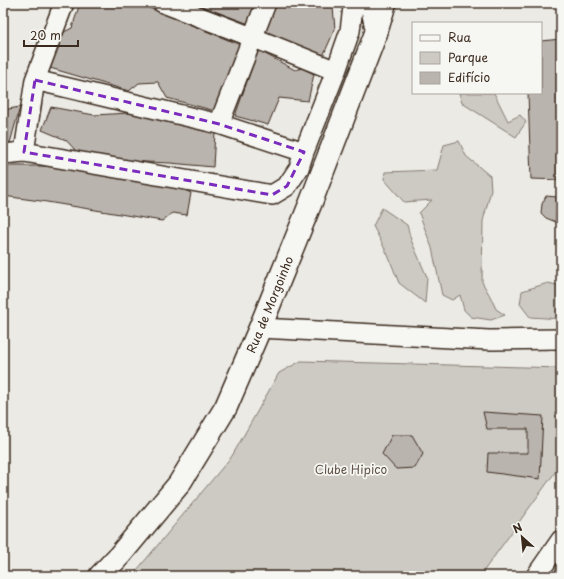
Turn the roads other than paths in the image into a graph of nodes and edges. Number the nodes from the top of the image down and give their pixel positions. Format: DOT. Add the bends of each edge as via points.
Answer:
graph roads {
  1 [pos="64,3"];
  2 [pos="163,3"];
  3 [pos="266,3"];
  4 [pos="352,3"];
  5 [pos="367,3"];
  6 [pos="385,3"];
  7 [pos="376,33"];
  8 [pos="252,37"];
  9 [pos="336,71"];
  10 [pos="35,80"];
  11 [pos="219,124"];
  12 [pos="24,152"];
  13 [pos="304,152"];
  14 [pos="3,154"];
  15 [pos="260,328"];
  16 [pos="561,339"];
  17 [pos="561,540"];
  18 [pos="100,576"];
  19 [pos="536,576"];
  1 -- 10 [label="street"];
  2 -- 8 [label="street"];
  3 -- 8 [label="street"];
  4 -- 9 [label="street" via="350,31"];
  5 -- 7 [label="street"];
  6 -- 7 [label="main road, Rua de Morgoinho"];
  7 -- 15 [label="main road, Rua de Morgoinho"];
  8 -- 9 [label="street"];
  8 -- 11 [label="street"];
  9 -- 13 [label="street"];
  10 -- 11 [label="street"];
  10 -- 12 [label="street"];
  11 -- 13 [label="street"];
  12 -- 13 [label="street" via="272,195 287,186 299,168"];
  12 -- 14 [label="street"];
  15 -- 16 [label="street" via="489,340"];
  15 -- 18 [label="main road, Rua de Morgoinho" via="226,407 179,484"];
  17 -- 19 [label="street"];
}
